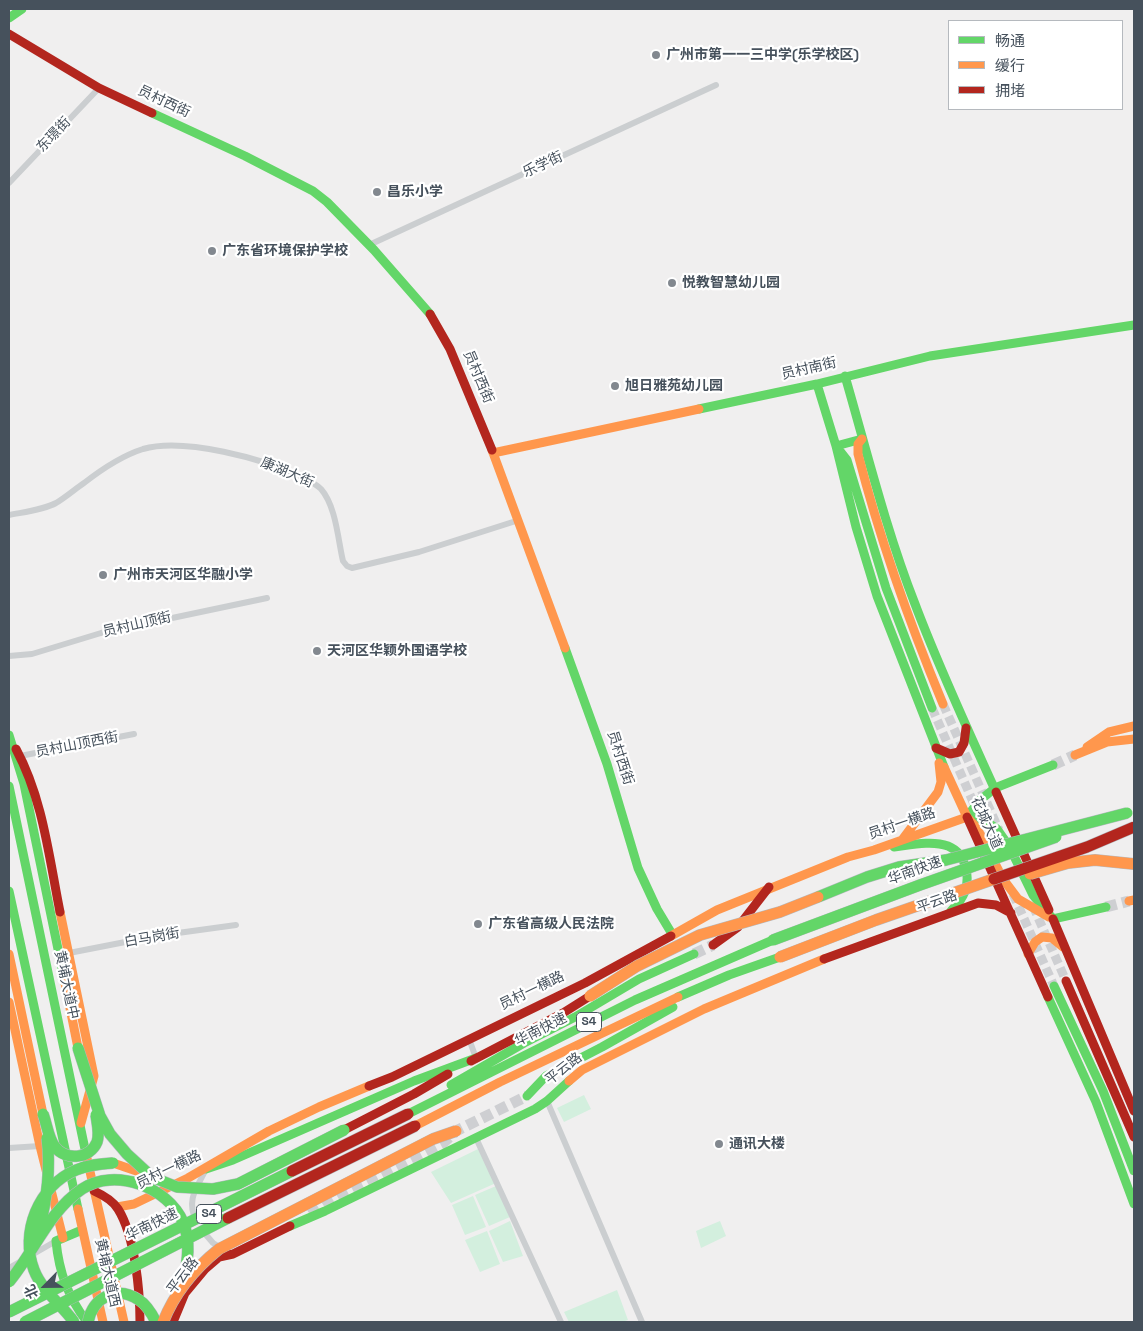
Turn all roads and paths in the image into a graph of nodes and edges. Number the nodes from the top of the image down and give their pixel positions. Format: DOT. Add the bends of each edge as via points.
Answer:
graph roads {
  1 [pos="22,9"];
  2 [pos="9,18"];
  3 [pos="9,34"];
  4 [pos="716,85"];
  5 [pos="99,88"];
  6 [pos="9,183"];
  7 [pos="369,245"];
  8 [pos="1134,325"];
  9 [pos="845,376"];
  10 [pos="817,384"];
  11 [pos="862,438"];
  12 [pos="836,446"];
  13 [pos="493,453"];
  14 [pos="9,515"];
  15 [pos="519,520"];
  16 [pos="267,598"];
  17 [pos="9,656"];
  18 [pos="943,704"];
  19 [pos="932,708"];
  20 [pos="966,726"];
  21 [pos="1134,726"];
  22 [pos="134,734"];
  23 [pos="9,736"];
  24 [pos="1134,739"];
  25 [pos="936,748"];
  26 [pos="20,756"];
  27 [pos="1053,765"];
  28 [pos="9,786"];
  29 [pos="996,788"];
  30 [pos="1130,812"];
  31 [pos="967,817"];
  32 [pos="1134,827"];
  33 [pos="902,840"];
  34 [pos="874,850"];
  35 [pos="1134,864"];
  36 [pos="972,886"];
  37 [pos="769,887"];
  38 [pos="9,891"];
  39 [pos="1106,907"];
  40 [pos="949,913"];
  41 [pos="1011,913"];
  42 [pos="1053,919"];
  43 [pos="236,925"];
  44 [pos="672,934"];
  45 [pos="713,945"];
  46 [pos="1065,950"];
  47 [pos="69,953"];
  48 [pos="9,954"];
  49 [pos="694,954"];
  50 [pos="1028,954"];
  51 [pos="780,957"];
  52 [pos="1066,981"];
  53 [pos="1054,986"];
  54 [pos="9,1002"];
  55 [pos="468,1039"];
  56 [pos="78,1048"];
  57 [pos="476,1058"];
  58 [pos="527,1096"];
  59 [pos="547,1101"];
  60 [pos="1134,1111"];
  61 [pos="43,1114"];
  62 [pos="408,1114"];
  63 [pos="80,1126"];
  64 [pos="456,1131"];
  65 [pos="1134,1137"];
  66 [pos="476,1138"];
  67 [pos="40,1146"];
  68 [pos="9,1148"];
  69 [pos="206,1169"];
  70 [pos="1134,1171"];
  71 [pos="152,1177"];
  72 [pos="94,1190"];
  73 [pos="195,1190"];
  74 [pos="1134,1204"];
  75 [pos="116,1207"];
  76 [pos="82,1230"];
  77 [pos="60,1239"];
  78 [pos="35,1243"];
  79 [pos="233,1254"];
  80 [pos="9,1268"];
  81 [pos="9,1282"];
  82 [pos="181,1288"];
  83 [pos="9,1312"];
  84 [pos="25,1322"];
  85 [pos="74,1322"];
  86 [pos="88,1322"];
  87 [pos="103,1322"];
  88 [pos="124,1322"];
  89 [pos="140,1322"];
  90 [pos="156,1322"];
  91 [pos="163,1322"];
  92 [pos="173,1322"];
  93 [pos="561,1322"];
  94 [pos="642,1322"];
  1 -- 2 [label="main road"];
  3 -- 5 [label="main road, 员村西街"];
  4 -- 7 [label="street, 乐学街"];
  5 -- 6 [label="street, 东璟街"];
  5 -- 7 [label="main road, 员村西街" via="293,179 327,202"];
  7 -- 13 [label="main road, 员村西街" via="418,299 441,331"];
  8 -- 9 [label="main road, 员村南街" via="930,356"];
  9 -- 10 [label="main road, 员村南街"];
  9 -- 11 [label="main road, 花城大道"];
  10 -- 12 [label="main road, 花城大道"];
  10 -- 13 [label="main road, 员村南街"];
  11 -- 12 [label="main road"];
  11 -- 18 [label="main road, 花城大道" via="858,454 877,524 907,616"];
  11 -- 20 [label="main road, 花城大道" via="900,565"];
  12 -- 19 [label="main road, 花城大道" via="847,460 886,588"];
  12 -- 25 [label="main road, 花城大道" via="877,596"];
  13 -- 15 [label="main road, 员村西街"];
  14 -- 15 [label="street, 康湖大街" via="55,504 114,462 143,449 166,446 210,450 260,461 312,482 321,488 327,500 343,561 352,568 419,552"];
  15 -- 44 [label="main road, 员村西街" via="607,764 638,868"];
  16 -- 17 [label="street, 员村山顶街" via="101,633 32,654"];
  20 -- 25 [label="main road" via="966,742 960,752 945,754"];
  20 -- 29 [label="main road, 花城大道"];
  21 -- 24 [label="main road" via="1110,730 1080,752 1108,742"];
  22 -- 26 [label="street, 员村山顶西街"];
  23 -- 26 [label="main road"];
  23 -- 56 [label="main road" via="27,800"];
  25 -- 31 [label="main road, 花城大道"];
  25 -- 33 [label="main road" via="941,782 938,792"];
  26 -- 47 [label="main road" via="38,803"];
  27 -- 29 [label="main road"];
  28 -- 63 [label="main road, 黄埔大道中"];
  29 -- 31 [label="main road" via="979,801"];
  29 -- 42 [label="main road, 花城大道"];
  30 -- 57 [label="main road, bridge" via="946,860 899,867 780,912 700,935 637,966 564,1013"];
  30 -- 62 [label="main road, 华南快速 / S4, bridge" via="773,940 635,1000"];
  31 -- 33 [label="main road, 员村一横路"];
  31 -- 41 [label="main road, 花城大道"];
  31 -- 42 [label="main road" via="977,828 1003,880 1018,899"];
  31 -- 42 [label="main road" via="986,822 996,830 1009,846 1033,896"];
  32 -- 36 [label="main road, 华南快速 / S4, bridge"];
  33 -- 34 [label="main road, 员村一横路"];
  34 -- 37 [label="main road, 员村一横路"];
  34 -- 40 [label="main road" via="941,844 957,851 968,881 962,899"];
  35 -- 36 [label="main road, bridge" via="1095,860 1068,863 1001,882"];
  36 -- 51 [label="main road, 华南快速 / S4, bridge"];
  37 -- 44 [label="main road, 员村一横路"];
  37 -- 45 [label="main road" via="738,928"];
  38 -- 76 [label="main road"];
  39 -- 42 [label="main road"];
  40 -- 41 [label="main road, 平云路" via="978,903 996,905"];
  40 -- 59 [label="main road, 平云路" via="808,965 704,1009 582,1070"];
  41 -- 50 [label="main road, 花城大道"];
  42 -- 46 [label="main road, 花城大道"];
  43 -- 47 [label="street, 白马岗街"];
  44 -- 55 [label="main road, 员村一横路" via="585,983"];
  46 -- 50 [label="main road" via="1052,938 1042,937"];
  46 -- 60 [label="main road, 花城大道"];
  47 -- 63 [label="main road" via="94,1076"];
  48 -- 61 [label="main road"];
  49 -- 62 [label="main road" via="639,979 463,1077"];
  50 -- 74 [label="main road, 花城大道" via="1096,1102"];
  51 -- 58 [label="main road" via="713,985 546,1076"];
  51 -- 84 [label="main road, 华南快速 / S4, bridge" via="680,996 500,1082"];
  52 -- 65 [label="main road"];
  53 -- 70 [label="main road" via="1103,1091"];
  54 -- 67 [label="main road"];
  55 -- 57 [label="street"];
  55 -- 69 [label="main road, 员村一横路" via="392,1077 269,1131"];
  56 -- 61 [label="main road, bridge" via="96,1114 96,1143 82,1156 63,1154 53,1144"];
  56 -- 71 [label="main road, bridge" via="107,1129 127,1154"];
  57 -- 69 [label="main road"];
  57 -- 73 [label="main road, bridge" via="414,1094 245,1181 221,1188"];
  59 -- 66 [label="main road, 平云路"];
  59 -- 94 [label="street"];
  61 -- 78 [label="main road, bridge" via="50,1183"];
  62 -- 83 [label="main road, 华南快速 / S4, bridge"];
  63 -- 72 [label="main road, 黄埔大道中"];
  64 -- 82 [label="main road, bridge" via="433,1139 227,1245 202,1263"];
  66 -- 79 [label="main road, 平云路"];
  66 -- 93 [label="street"];
  67 -- 68 [label="street"];
  67 -- 77 [label="main road"];
  69 -- 73 [label="street"];
  69 -- 75 [label="main road, 员村一横路" via="134,1204"];
  71 -- 73 [label="main road, bridge"];
  71 -- 85 [label="main road, bridge" via="117,1163 92,1163 65,1176 39,1202 29,1239 33,1266 41,1284"];
  72 -- 75 [label="main road"];
  72 -- 88 [label="main road, 黄埔大道西"];
  73 -- 79 [label="street" via="191,1205 196,1220 213,1243"];
  75 -- 89 [label="main road" via="126,1226 132,1254 140,1299"];
  76 -- 77 [label="main road"];
  76 -- 87 [label="main road, 黄埔大道西"];
  77 -- 80 [label="street"];
  77 -- 86 [label="main road" via="57,1254 64,1287 72,1304"];
  78 -- 81 [label="main road, bridge"];
  78 -- 82 [label="main road, bridge" via="58,1210 79,1191 107,1181 136,1183 169,1202 183,1222 190,1251"];
  79 -- 92 [label="main road, 平云路" via="219,1257 205,1269 185,1293"];
  82 -- 91 [label="main road, bridge"];
  86 -- 90 [label="main road, bridge" via="95,1304 108,1295 118,1294 140,1301"];
}
